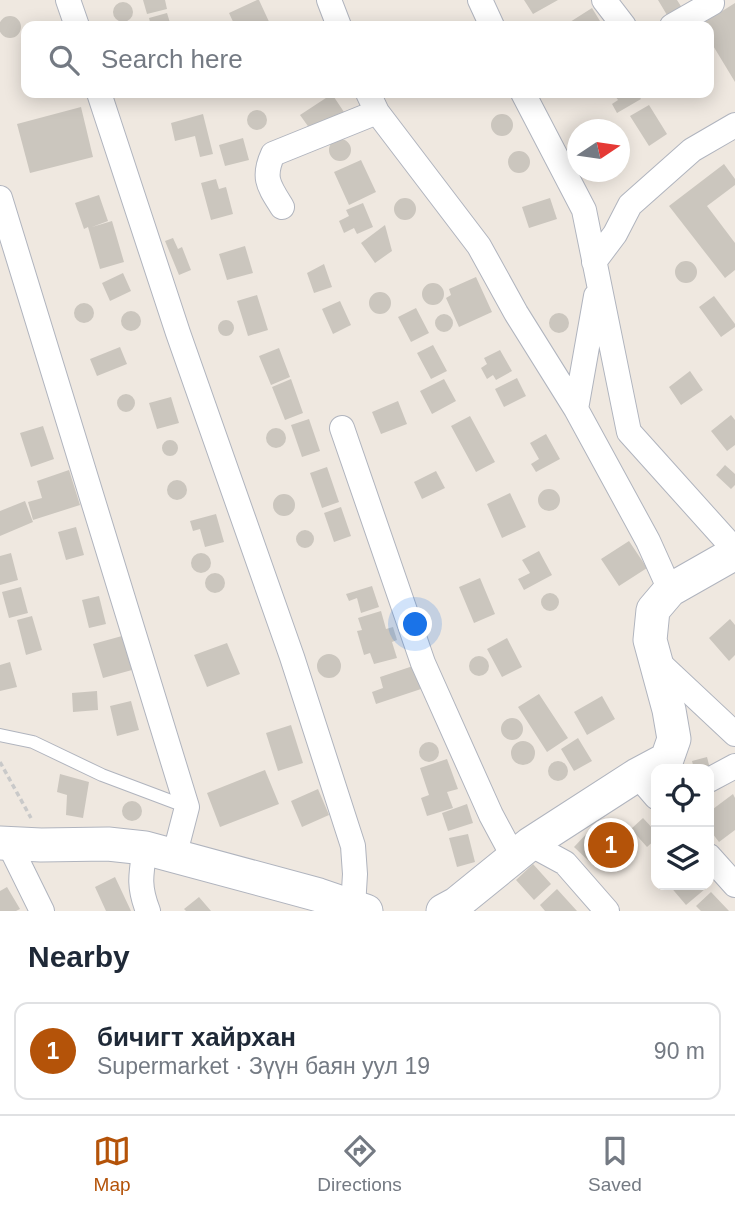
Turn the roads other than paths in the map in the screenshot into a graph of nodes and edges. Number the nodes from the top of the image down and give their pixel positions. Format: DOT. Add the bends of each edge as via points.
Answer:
graph roads {
  1 [pos="68,0"];
  2 [pos="329,0"];
  3 [pos="480,0"];
  4 [pos="604,0"];
  5 [pos="712,3"];
  6 [pos="75,21"];
  7 [pos="337,21"];
  8 [pos="490,21"];
  9 [pos="620,21"];
  10 [pos="681,21"];
  11 [pos="101,98"];
  12 [pos="526,98"];
  13 [pos="372,102"];
  14 [pos="735,125"];
  15 [pos="0,198"];
  16 [pos="282,207"];
  17 [pos="596,272"];
  18 [pos="576,409"];
  19 [pos="342,428"];
  20 [pos="735,552"];
  21 [pos="670,590"];
  22 [pos="656,660"];
  23 [pos="735,734"];
  24 [pos="0,735"];
  25 [pos="735,766"];
  26 [pos="714,777"];
  27 [pos="647,786"];
  28 [pos="187,807"];
  29 [pos="3,838"];
  30 [pos="522,850"];
  31 [pos="160,853"];
  32 [pos="714,862"];
  33 [pos="735,885"];
  34 [pos="342,906"];
  35 [pos="42,911"];
  36 [pos="148,911"];
  37 [pos="443,911"];
  38 [pos="607,911"];
  1 -- 6 [label="street"];
  2 -- 7 [label="street"];
  3 -- 8 [label="street"];
  4 -- 9 [label="street"];
  5 -- 10 [label="street"];
  11 -- 34 [label="street" via="353,846 355,874"];
  12 -- 17 [label="street" via="584,210"];
  13 -- 16 [label="street" via="273,154 267,168 269,186"];
  13 -- 18 [label="street" via="479,246"];
  14 -- 17 [label="street" via="692,150 630,205"];
  15 -- 28 [label="street"];
  17 -- 18 [label="street"];
  17 -- 20 [label="street" via="629,432"];
  18 -- 21 [label="street"];
  19 -- 30 [label="street" via="424,663 491,815"];
  20 -- 21 [label="street"];
  21 -- 22 [label="street" via="653,610 650,640"];
  22 -- 23 [label="street"];
  22 -- 27 [label="street" via="674,739 667,759"];
  24 -- 28 [label="lane" via="33,742"];
  25 -- 26 [label="street"];
  27 -- 30 [label="street"];
  28 -- 31 [label="street"];
  29 -- 31 [label="street" via="41,845 108,844"];
  29 -- 35 [label="street"];
  30 -- 37 [label="street"];
  30 -- 38 [label="street" via="565,863"];
  31 -- 34 [label="street"];
  31 -- 36 [label="street" via="140,881"];
  32 -- 33 [label="street"];
}
